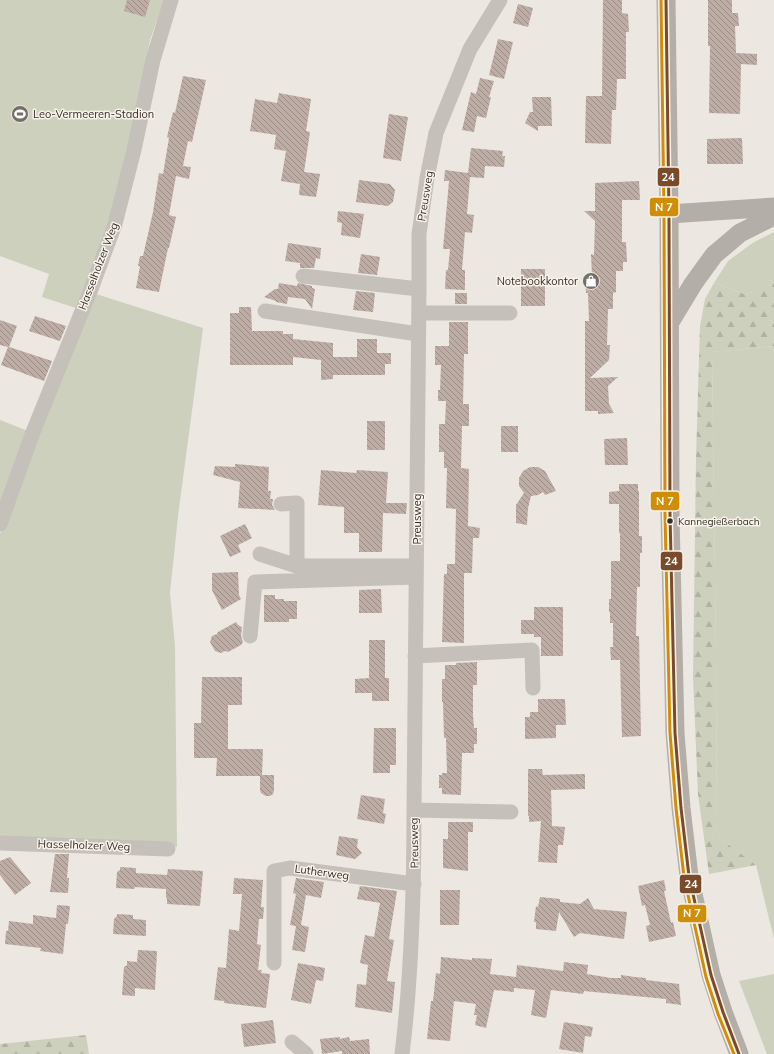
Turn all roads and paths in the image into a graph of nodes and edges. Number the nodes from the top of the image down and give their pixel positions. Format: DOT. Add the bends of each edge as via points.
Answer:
graph roads {
  1 [pos="170,0"];
  2 [pos="500,0"];
  3 [pos="666,0"];
  4 [pos="774,207"];
  5 [pos="669,214"];
  6 [pos="774,216"];
  7 [pos="303,276"];
  8 [pos="419,289"];
  9 [pos="265,311"];
  10 [pos="419,313"];
  11 [pos="510,313"];
  12 [pos="669,323"];
  13 [pos="418,334"];
  14 [pos="281,504"];
  15 [pos="0,524"];
  16 [pos="260,554"];
  17 [pos="297,566"];
  18 [pos="416,571"];
  19 [pos="250,636"];
  20 [pos="415,656"];
  21 [pos="534,688"];
  22 [pos="414,810"];
  23 [pos="511,812"];
  24 [pos="0,843"];
  25 [pos="168,849"];
  26 [pos="414,884"];
  27 [pos="274,963"];
  28 [pos="292,1042"];
  29 [pos="306,1054"];
  30 [pos="402,1054"];
  31 [pos="739,1054"];
  1 -- 15 [label="street, Hasselholzer Weg" via="153,60 115,224 33,432"];
  2 -- 8 [label="street, Preusweg" via="470,49 436,134 419,234"];
  3 -- 5 [label="main road"];
  4 -- 5 [label="main road"];
  5 -- 12 [label="main road"];
  6 -- 12 [label="main road" via="740,233 714,254"];
  7 -- 8 [label="street"];
  8 -- 10 [label="street, Preusweg"];
  9 -- 13 [label="street"];
  10 -- 11 [label="street"];
  10 -- 13 [label="street, Preusweg"];
  12 -- 31 [label="main road" via="675,733 681,808 690,876 711,975"];
  13 -- 18 [label="street, Preusweg"];
  14 -- 17 [label="street" via="297,503"];
  16 -- 17 [label="street"];
  17 -- 18 [label="street"];
  18 -- 19 [label="street" via="255,582"];
  18 -- 20 [label="street, Preusweg"];
  20 -- 21 [label="street" via="532,650"];
  20 -- 22 [label="street, Preusweg"];
  22 -- 23 [label="street"];
  22 -- 26 [label="street, Preusweg"];
  24 -- 25 [label="street, Hasselholzer Weg"];
  26 -- 27 [label="street, Lutherweg" via="290,868 274,871"];
  26 -- 30 [label="street, Preusweg"];
  28 -- 29 [label="street"];
}
